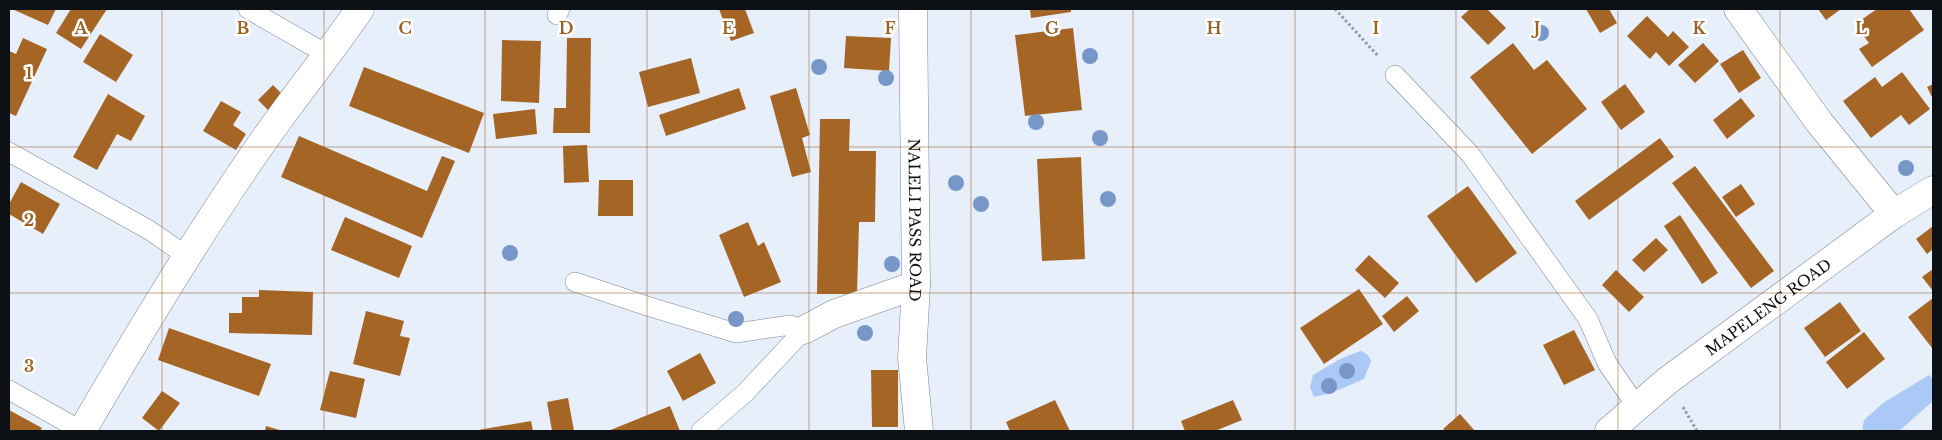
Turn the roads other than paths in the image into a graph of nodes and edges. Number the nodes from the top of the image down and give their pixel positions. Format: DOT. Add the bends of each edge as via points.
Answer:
graph roads {
  1 [pos="248,9"];
  2 [pos="360,9"];
  3 [pos="914,9"];
  4 [pos="1738,9"];
  5 [pos="328,55"];
  6 [pos="1395,75"];
  7 [pos="9,152"];
  8 [pos="1933,190"];
  9 [pos="1894,214"];
  10 [pos="187,256"];
  11 [pos="575,282"];
  12 [pos="916,285"];
  13 [pos="804,330"];
  14 [pos="9,390"];
  15 [pos="1637,407"];
  16 [pos="82,431"];
  17 [pos="701,431"];
  18 [pos="919,431"];
  19 [pos="1609,431"];
  1 -- 5 [label="lane"];
  2 -- 5 [label="street"];
  3 -- 12 [label="street, NALELI PASS ROAD"];
  4 -- 9 [label="street" via="1818,122"];
  5 -- 10 [label="street" via="257,150"];
  6 -- 15 [label="lane" via="1470,154 1588,319 1608,363"];
  7 -- 10 [label="lane" via="149,230"];
  8 -- 9 [label="street, MAPELENG ROAD"];
  9 -- 15 [label="street, MAPELENG ROAD" via="1667,381"];
  10 -- 16 [label="street"];
  11 -- 13 [label="lane" via="736,333 791,324"];
  12 -- 13 [label="street" via="834,314"];
  12 -- 18 [label="street, NALELI PASS ROAD" via="912,358"];
  13 -- 17 [label="lane" via="745,393"];
  14 -- 16 [label="lane"];
  15 -- 19 [label="street, MAPELENG ROAD"];
}
